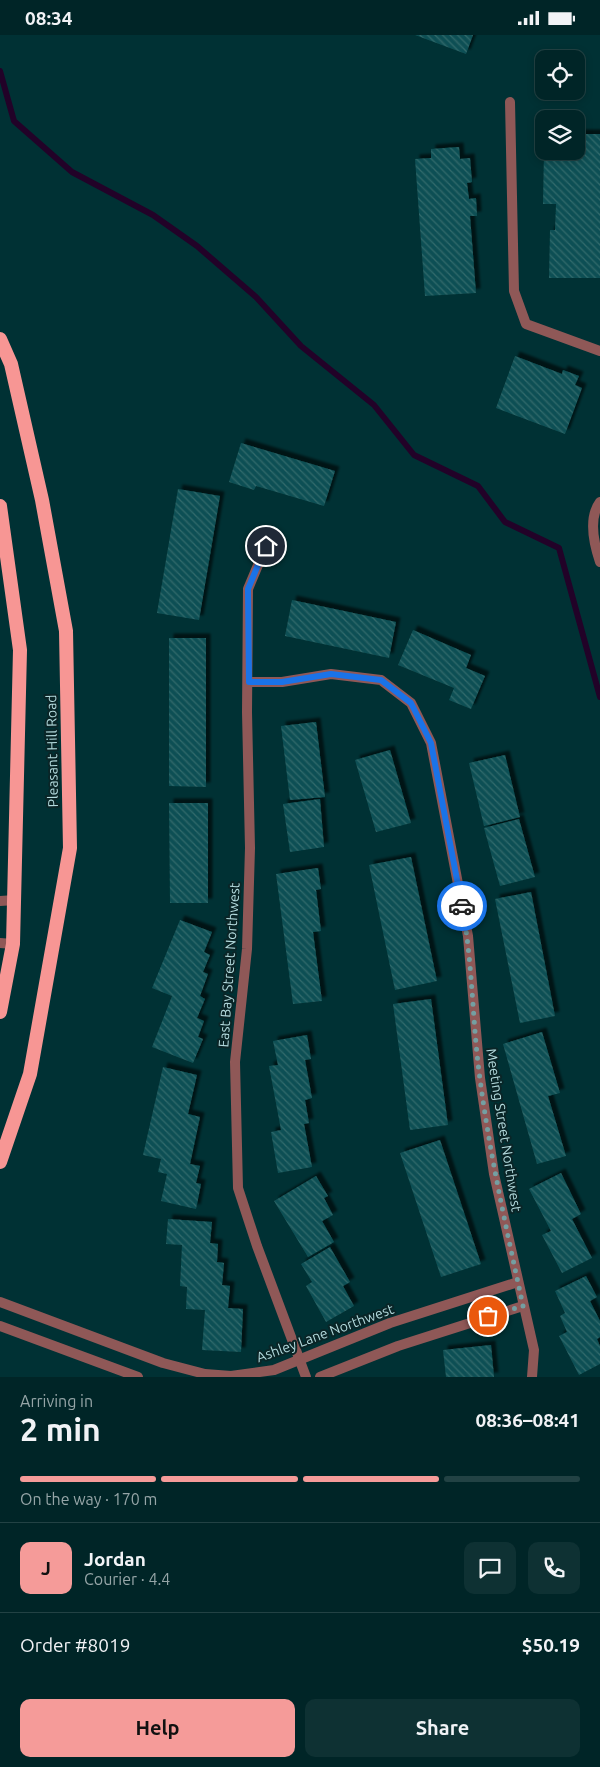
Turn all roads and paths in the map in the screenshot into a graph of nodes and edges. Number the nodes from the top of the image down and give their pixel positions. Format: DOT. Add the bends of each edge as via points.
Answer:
graph roads {
  1 [pos="510,102"];
  2 [pos="0,339"];
  3 [pos="600,351"];
  4 [pos="600,502"];
  5 [pos="0,506"];
  6 [pos="266,546"];
  7 [pos="600,562"];
  8 [pos="249,682"];
  9 [pos="15,900"];
  10 [pos="0,901"];
  11 [pos="6,943"];
  12 [pos="0,1012"];
  13 [pos="0,1162"];
  14 [pos="518,1282"];
  15 [pos="0,1302"];
  16 [pos="523,1306"];
  17 [pos="0,1326"];
  18 [pos="300,1360"];
  19 [pos="114,1373"];
  20 [pos="138,1377"];
  21 [pos="306,1377"];
  22 [pos="320,1377"];
  23 [pos="532,1377"];
  1 -- 3 [label="street" via="514,291 526,324"];
  2 -- 13 [label="highway, Pleasant Hill Road" via="11,364 42,500 66,631 70,848 30,1074"];
  4 -- 7 [label="street" via="595,509 593,542"];
  5 -- 9 [label="highway" via="20,650"];
  6 -- 8 [label="street, East Bay Street Northwest" via="248,589"];
  8 -- 14 [label="street, Meeting Street Northwest" via="282,682 331,674 381,680 411,703 431,743 468,936 480,1078 494,1174"];
  8 -- 18 [label="street, East Bay Street Northwest" via="250,875 247,949 235,1062 238,1188"];
  9 -- 10 [label="street"];
  9 -- 11 [label="highway"];
  11 -- 12 [label="highway"];
  14 -- 16 [label="street, Meeting Street Northwest"];
  14 -- 18 [label="street, Ashley Lane Northwest" via="390,1323"];
  15 -- 18 [label="street, Ashley Lane Northwest" via="124,1349 206,1375 230,1377 263,1373"];
  16 -- 22 [label="street" via="398,1345"];
  16 -- 23 [label="street, Meeting Street Northwest" via="534,1350"];
  17 -- 19 [label="street"];
  18 -- 21 [label="street, East Bay Street Northwest"];
  19 -- 20 [label="street"];
}
